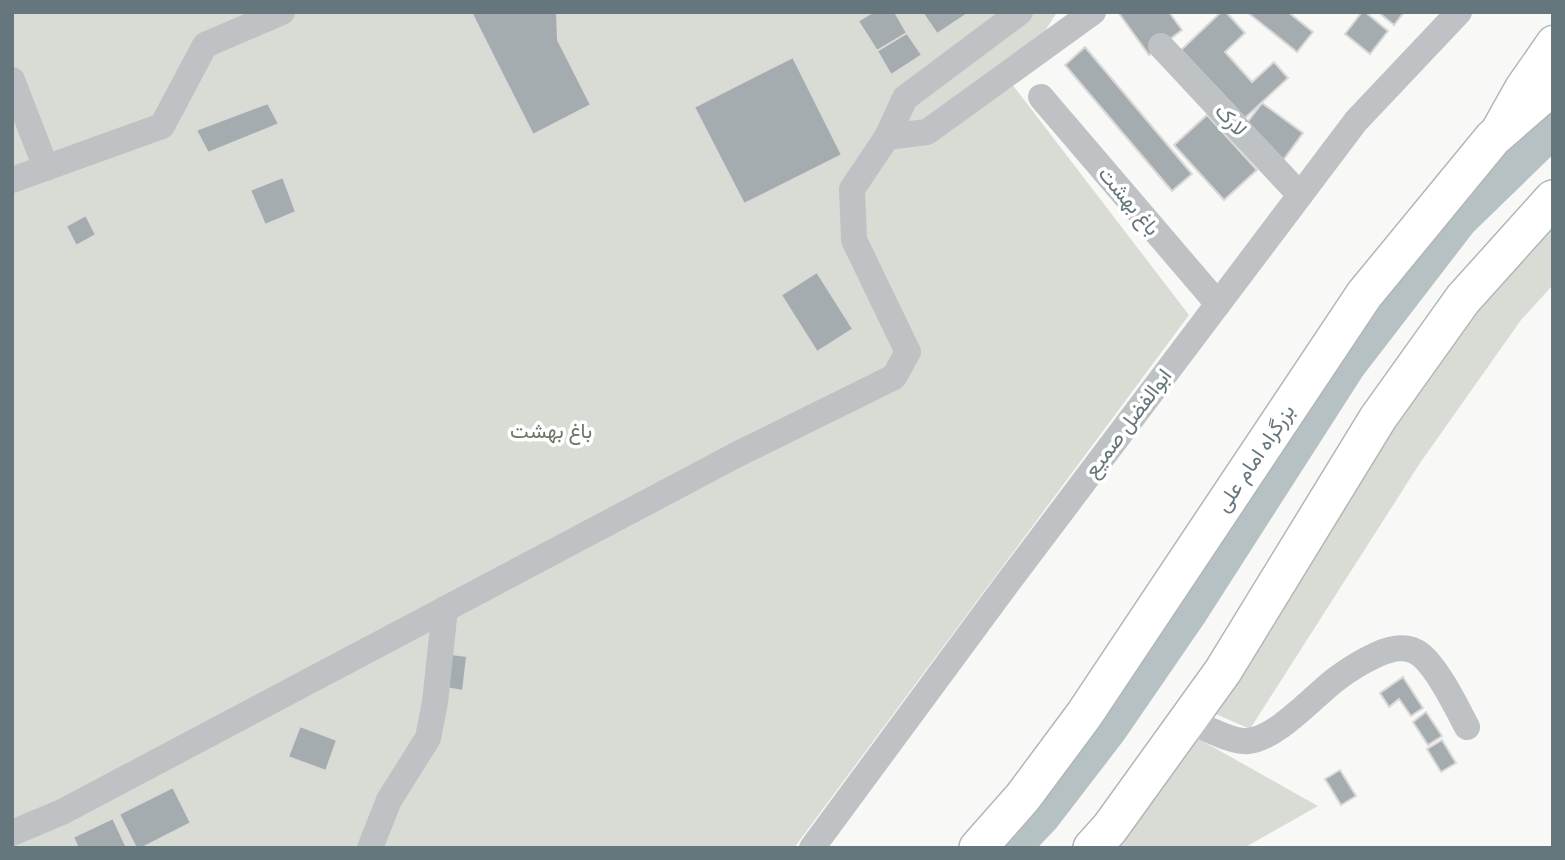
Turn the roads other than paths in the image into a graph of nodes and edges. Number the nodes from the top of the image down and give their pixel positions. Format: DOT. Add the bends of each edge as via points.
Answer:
graph roads {
  1 [pos="282,12"];
  2 [pos="1093,12"];
  3 [pos="1459,12"];
  4 [pos="1014,17"];
  5 [pos="1553,42"];
  6 [pos="1161,46"];
  7 [pos="1030,57"];
  8 [pos="12,80"];
  9 [pos="1553,86"];
  10 [pos="1041,97"];
  11 [pos="887,137"];
  12 [pos="1493,138"];
  13 [pos="46,168"];
  14 [pos="12,180"];
  15 [pos="1300,195"];
  16 [pos="1553,199"];
  17 [pos="1218,304"];
  18 [pos="445,609"];
  19 [pos="1188,720"];
  20 [pos="1468,727"];
  21 [pos="12,833"];
  22 [pos="370,848"];
  23 [pos="812,848"];
  24 [pos="978,848"];
  25 [pos="1092,848"];
  1 -- 13 [label="street" via="205,44 162,126"];
  2 -- 7 [label="street"];
  3 -- 15 [label="street, ابوالفضل صمیع" via="1356,121"];
  4 -- 7 [label="street"];
  4 -- 11 [label="street" via="905,98"];
  5 -- 12 [label="main road"];
  6 -- 15 [label="street, لارک"];
  7 -- 11 [label="street" via="927,132"];
  8 -- 13 [label="street"];
  9 -- 12 [label="highway, بزرگراه امام علی"];
  10 -- 17 [label="street, باغ بهشت"];
  11 -- 18 [label="street" via="852,189 854,240 908,352 894,377"];
  12 -- 24 [label="highway, بزرگراه امام علی" via="1364,295 1084,715"];
  13 -- 14 [label="street"];
  15 -- 17 [label="street, ابوالفضل صمیع"];
  16 -- 19 [label="highway" via="1463,299 1378,418 1223,671"];
  17 -- 23 [label="street, ابوالفضل صمیع"];
  18 -- 21 [label="street" via="62,812"];
  18 -- 22 [label="street" via="428,738 389,800"];
  19 -- 20 [label="street" via="1237,741 1257,739 1274,732 1359,662 1405,648 1432,666"];
  19 -- 25 [label="highway"];
}
